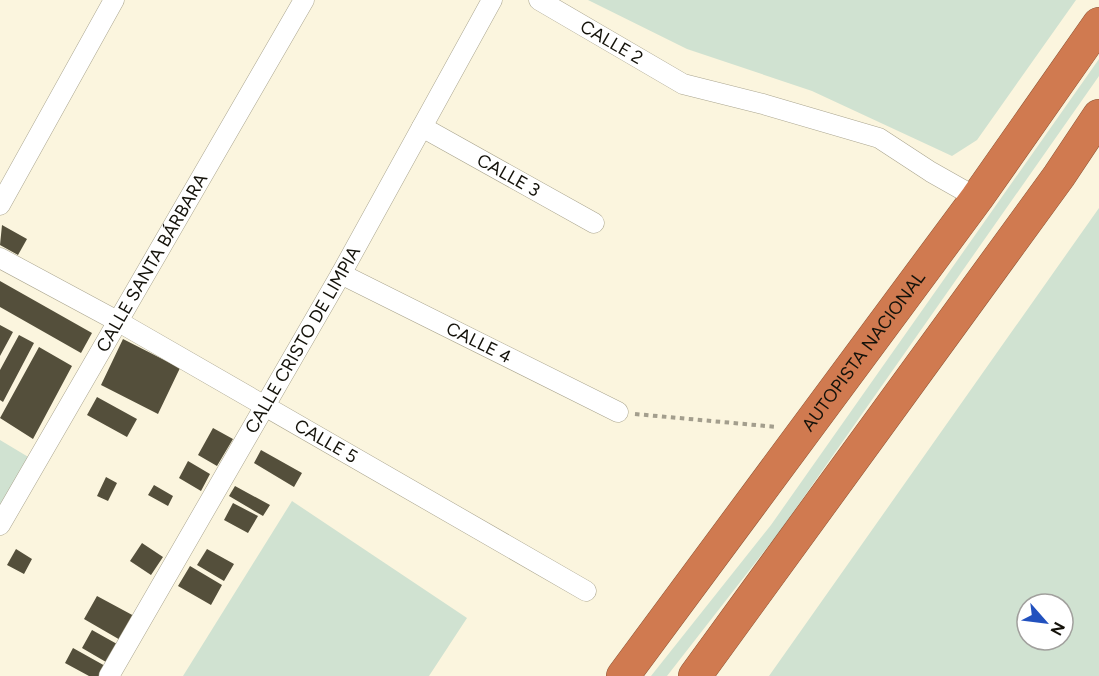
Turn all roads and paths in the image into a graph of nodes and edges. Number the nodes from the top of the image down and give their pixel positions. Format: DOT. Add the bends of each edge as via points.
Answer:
graph roads {
  1 [pos="114,0"];
  2 [pos="304,0"];
  3 [pos="492,0"];
  4 [pos="539,0"];
  5 [pos="1099,24"];
  6 [pos="1099,116"];
  7 [pos="422,127"];
  8 [pos="977,198"];
  9 [pos="0,206"];
  10 [pos="594,223"];
  11 [pos="0,258"];
  12 [pos="341,274"];
  13 [pos="119,322"];
  14 [pos="265,406"];
  15 [pos="618,412"];
  16 [pos="805,430"];
  17 [pos="0,525"];
  18 [pos="586,591"];
  19 [pos="109,676"];
  20 [pos="623,676"];
  21 [pos="695,676"];
  1 -- 9 [label="street"];
  2 -- 13 [label="street, CALLE SANTA BÁRBARA"];
  3 -- 7 [label="street, CALLE CRISTO DE LIMPIA"];
  4 -- 8 [label="street, CALLE 2" via="683,84 879,138"];
  5 -- 8 [label="highway, AUTOPISTA NACIONAL"];
  6 -- 21 [label="highway"];
  7 -- 10 [label="street, CALLE 3"];
  7 -- 12 [label="street, CALLE CRISTO DE LIMPIA"];
  8 -- 16 [label="highway, AUTOPISTA NACIONAL"];
  11 -- 13 [label="street, CALLE 5"];
  12 -- 14 [label="street, CALLE CRISTO DE LIMPIA"];
  12 -- 15 [label="street, CALLE 4"];
  13 -- 14 [label="street, CALLE 5"];
  13 -- 17 [label="street, CALLE SANTA BÁRBARA"];
  14 -- 18 [label="street, CALLE 5"];
  14 -- 19 [label="street, CALLE CRISTO DE LIMPIA"];
  15 -- 16 [label="path"];
  16 -- 20 [label="highway, AUTOPISTA NACIONAL"];
}
